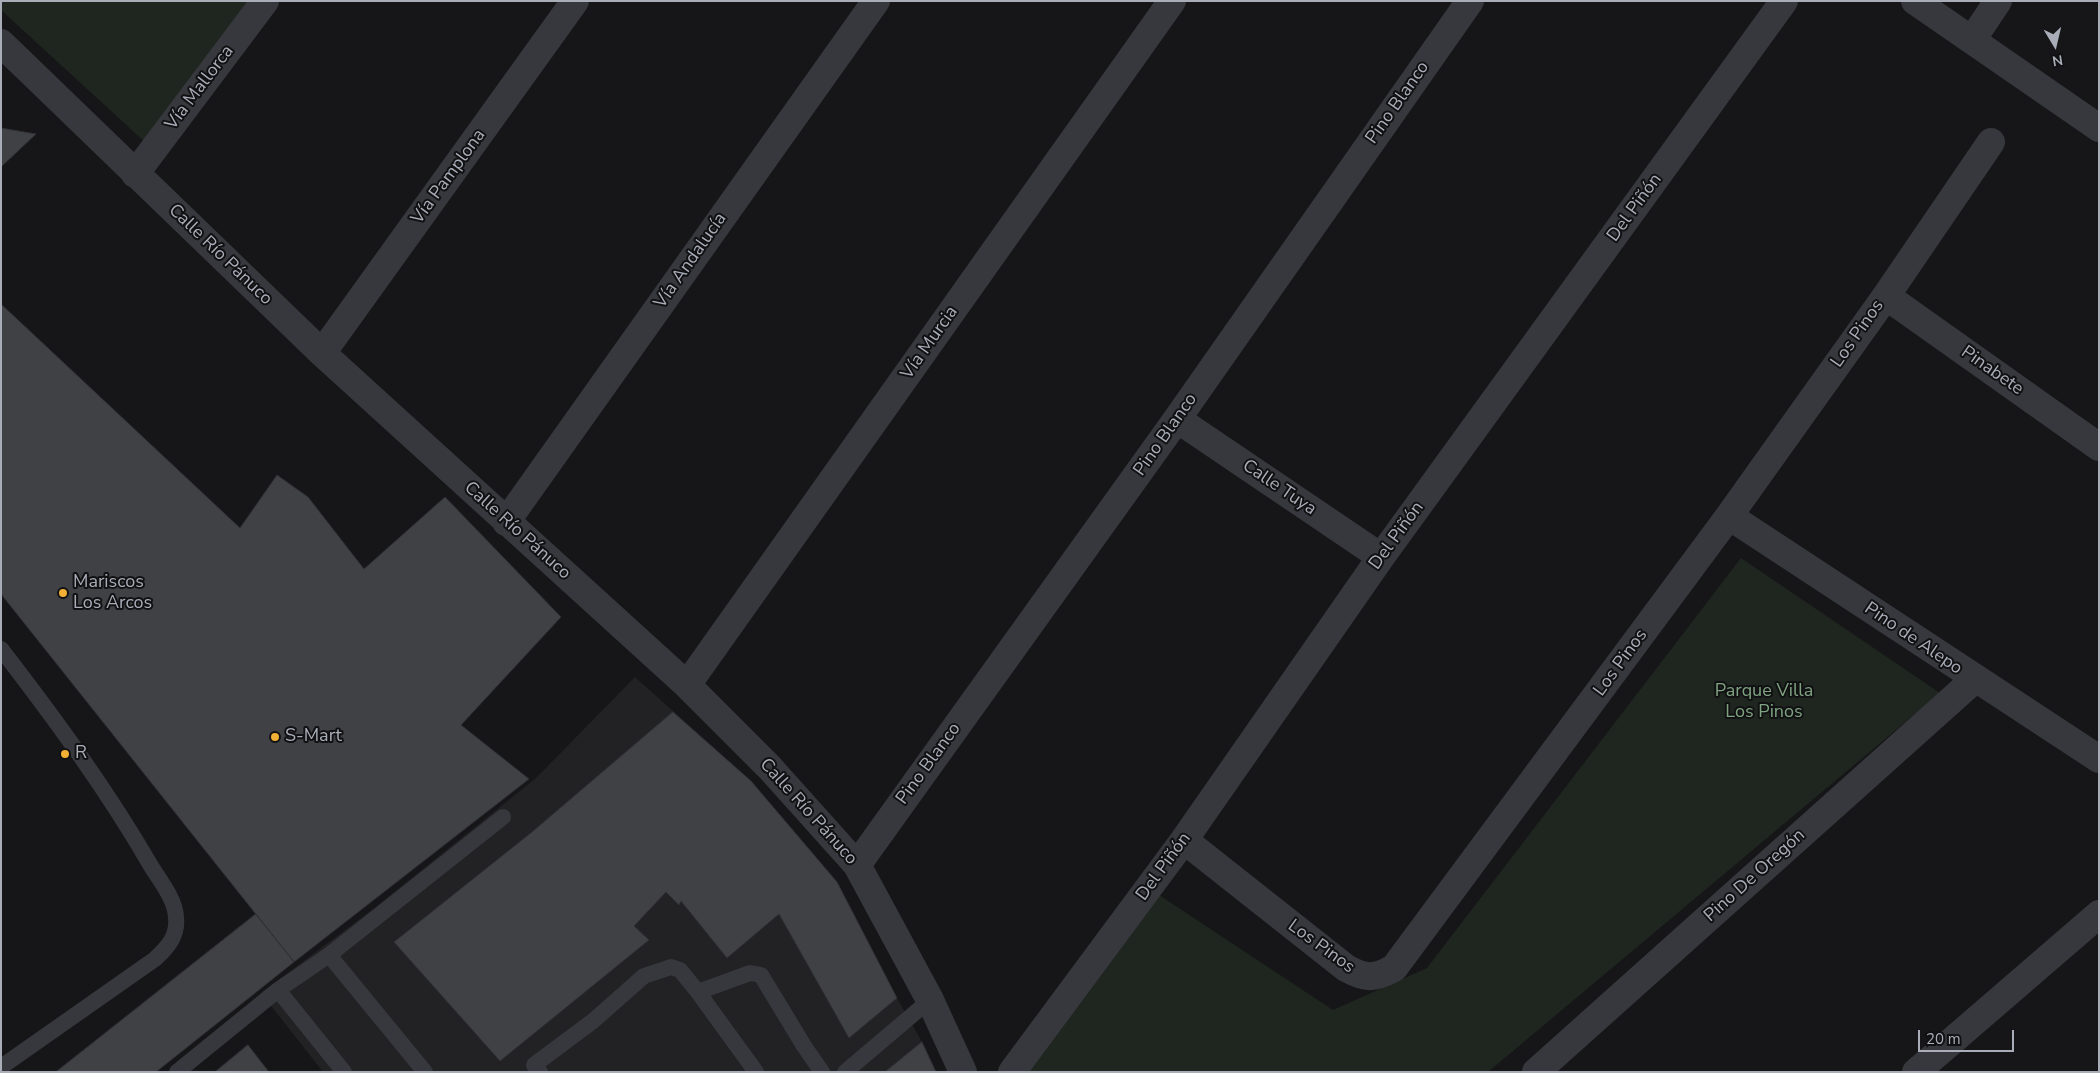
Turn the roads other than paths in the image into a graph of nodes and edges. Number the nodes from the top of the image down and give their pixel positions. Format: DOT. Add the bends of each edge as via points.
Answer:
graph roads {
  1 [pos="266,1"];
  2 [pos="575,1"];
  3 [pos="876,1"];
  4 [pos="1172,1"];
  5 [pos="1470,1"];
  6 [pos="1784,1"];
  7 [pos="1915,1"];
  8 [pos="1998,1"];
  9 [pos="1972,40"];
  10 [pos="1,44"];
  11 [pos="2099,128"];
  12 [pos="1991,142"];
  13 [pos="135,174"];
  14 [pos="1886,296"];
  15 [pos="322,353"];
  16 [pos="1177,419"];
  17 [pos="2099,447"];
  18 [pos="1729,516"];
  19 [pos="506,522"];
  20 [pos="1381,557"];
  21 [pos="1,649"];
  22 [pos="1975,679"];
  23 [pos="687,685"];
  24 [pos="2099,759"];
  25 [pos="503,817"];
  26 [pos="1184,840"];
  27 [pos="857,865"];
  28 [pos="2099,914"];
  29 [pos="329,955"];
  30 [pos="278,990"];
  31 [pos="698,992"];
  32 [pos="930,1000"];
  33 [pos="1,1067"];
  34 [pos="177,1072"];
  35 [pos="344,1072"];
  36 [pos="425,1072"];
  37 [pos="540,1072"];
  38 [pos="756,1072"];
  39 [pos="822,1072"];
  40 [pos="844,1072"];
  41 [pos="963,1072"];
  42 [pos="1012,1072"];
  43 [pos="1536,1072"];
  44 [pos="1916,1072"];
  1 -- 13 [label="street, Vía Mallorca"];
  2 -- 15 [label="street, Vía Pamplona"];
  3 -- 19 [label="street, Vía Andalucía"];
  4 -- 23 [label="street, Vía Murcia"];
  5 -- 16 [label="street, Pino Blanco"];
  6 -- 20 [label="street, Del Piñón"];
  7 -- 9 [label="street"];
  8 -- 9 [label="street"];
  9 -- 11 [label="street"];
  10 -- 13 [label="street, Calle Río Pánuco"];
  12 -- 14 [label="street, Los Pinos"];
  13 -- 15 [label="street, Calle Río Pánuco"];
  14 -- 17 [label="street, Pinabete"];
  14 -- 18 [label="street, Los Pinos"];
  15 -- 19 [label="street, Calle Río Pánuco"];
  16 -- 20 [label="street, Calle Tuya"];
  16 -- 27 [label="street, Pino Blanco"];
  18 -- 22 [label="street, Pino de Alepo"];
  18 -- 26 [label="street, Los Pinos" via="1394,968 1373,977 1346,968"];
  19 -- 23 [label="street, Calle Río Pánuco"];
  20 -- 26 [label="street, Del Piñón"];
  21 -- 33 [label="lane" via="90,768 138,842 172,902 177,927 167,949 155,959"];
  22 -- 24 [label="street, Pino de Alepo"];
  22 -- 43 [label="street, Pino De Oregón"];
  23 -- 27 [label="street, Calle Río Pánuco" via="770,768"];
  25 -- 29 [label="lane"];
  26 -- 42 [label="street, Del Piñón"];
  27 -- 32 [label="street, Calle Río Pánuco"];
  28 -- 44 [label="street"];
  29 -- 30 [label="lane"];
  29 -- 36 [label="lane"];
  30 -- 34 [label="lane"];
  30 -- 35 [label="lane"];
  31 -- 37 [label="lane" via="677,968 644,976 593,1021 534,1064"];
  31 -- 38 [label="lane"];
  31 -- 39 [label="lane" via="750,973 762,975"];
  32 -- 40 [label="lane"];
  32 -- 41 [label="street, Calle Río Pánuco"];
}
